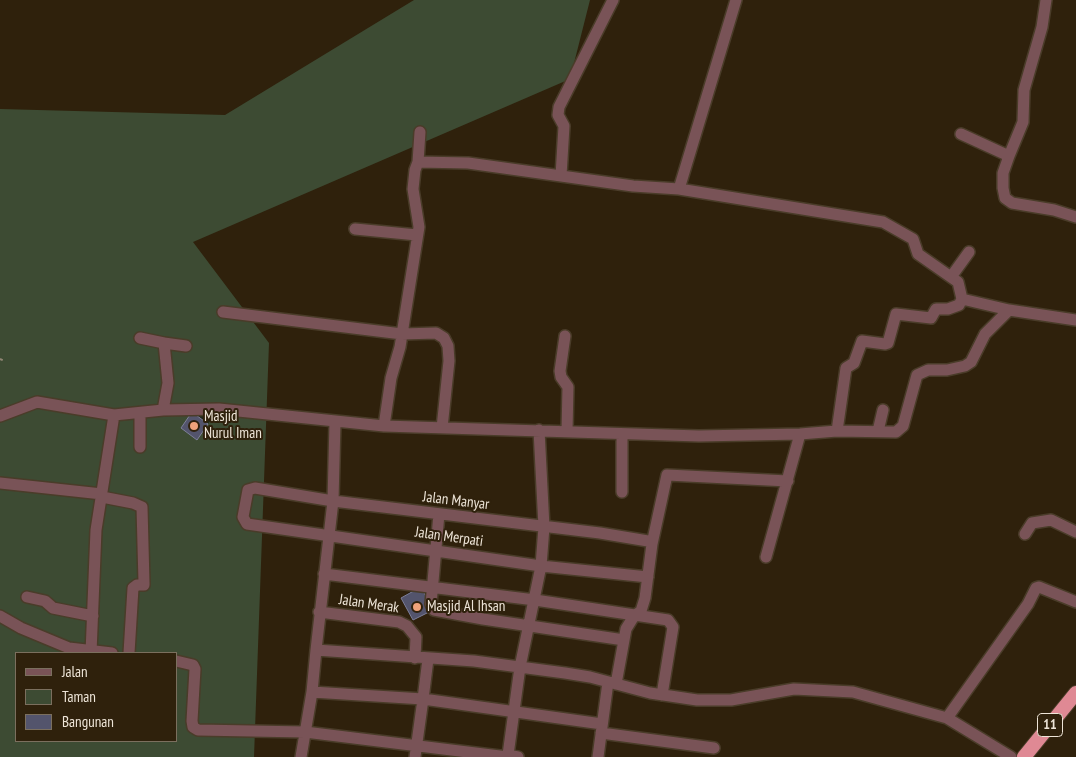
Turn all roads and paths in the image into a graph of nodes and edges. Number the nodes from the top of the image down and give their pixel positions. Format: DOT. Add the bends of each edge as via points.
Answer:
graph roads {
  1 [pos="613,0"];
  2 [pos="736,0"];
  3 [pos="1046,0"];
  4 [pos="420,132"];
  5 [pos="961,134"];
  6 [pos="1009,156"];
  7 [pos="418,162"];
  8 [pos="561,176"];
  9 [pos="679,189"];
  10 [pos="1076,217"];
  11 [pos="354,229"];
  12 [pos="417,235"];
  13 [pos="969,252"];
  14 [pos="951,277"];
  15 [pos="962,299"];
  16 [pos="1009,310"];
  17 [pos="223,312"];
  18 [pos="1076,320"];
  19 [pos="402,334"];
  20 [pos="566,336"];
  21 [pos="140,338"];
  22 [pos="164,343"];
  23 [pos="186,346"];
  24 [pos="0,359"];
  25 [pos="0,363"];
  26 [pos="163,410"];
  27 [pos="883,410"];
  28 [pos="140,413"];
  29 [pos="114,415"];
  30 [pos="0,416"];
  31 [pos="335,422"];
  32 [pos="384,426"];
  33 [pos="442,428"];
  34 [pos="539,430"];
  35 [pos="567,431"];
  36 [pos="837,431"];
  37 [pos="878,431"];
  38 [pos="622,434"];
  39 [pos="800,434"];
  40 [pos="140,447"];
  41 [pos="788,481"];
  42 [pos="0,483"];
  43 [pos="622,492"];
  44 [pos="102,495"];
  45 [pos="332,501"];
  46 [pos="439,514"];
  47 [pos="247,524"];
  48 [pos="544,527"];
  49 [pos="1076,532"];
  50 [pos="1025,534"];
  51 [pos="329,536"];
  52 [pos="652,544"];
  53 [pos="437,550"];
  54 [pos="766,558"];
  55 [pos="541,566"];
  56 [pos="324,574"];
  57 [pos="648,577"];
  58 [pos="433,586"];
  59 [pos="27,597"];
  60 [pos="535,600"];
  61 [pos="1076,602"];
  62 [pos="319,612"];
  63 [pos="0,616"];
  64 [pos="93,616"];
  65 [pos="634,616"];
  66 [pos="529,626"];
  67 [pos="624,640"];
  68 [pos="316,650"];
  69 [pos="91,652"];
  70 [pos="129,652"];
  71 [pos="415,658"];
  72 [pos="428,659"];
  73 [pos="178,661"];
  74 [pos="520,667"];
  75 [pos="612,683"];
  76 [pos="312,692"];
  77 [pos="1076,693"];
  78 [pos="662,695"];
  79 [pos="423,699"];
  80 [pos="514,711"];
  81 [pos="947,718"];
  82 [pos="601,728"];
  83 [pos="305,732"];
  84 [pos="416,745"];
  85 [pos="714,748"];
  86 [pos="511,756"];
  87 [pos="301,757"];
  88 [pos="415,757"];
  89 [pos="598,757"];
  90 [pos="1011,757"];
  91 [pos="1024,757"];
  1 -- 8 [label="street" via="559,107 558,115 564,126"];
  2 -- 9 [label="street"];
  3 -- 6 [label="street" via="1042,27 1024,90 1024,116"];
  4 -- 7 [label="street"];
  5 -- 6 [label="street"];
  6 -- 10 [label="street" via="1003,173 1004,198 1012,203"];
  7 -- 8 [label="street" via="468,163"];
  7 -- 12 [label="street" via="413,188 419,219"];
  8 -- 9 [label="street"];
  9 -- 14 [label="street" via="883,222 913,239 918,254"];
  11 -- 12 [label="street"];
  12 -- 19 [label="street"];
  13 -- 14 [label="street"];
  14 -- 15 [label="street" via="960,284"];
  15 -- 16 [label="street"];
  15 -- 36 [label="street" via="959,305 948,309 936,308 931,318 896,314 888,343 862,342 854,363 846,368"];
  16 -- 18 [label="street"];
  16 -- 37 [label="street" via="985,334 971,362 917,375 901,429 896,432"];
  17 -- 19 [label="street"];
  19 -- 32 [label="street"];
  19 -- 33 [label="street" via="436,333 448,346"];
  20 -- 35 [label="street" via="560,371 568,387"];
  21 -- 22 [label="street"];
  22 -- 23 [label="street"];
  22 -- 26 [label="street" via="168,383"];
  24 -- 25 [label="path"];
  26 -- 28 [label="street"];
  26 -- 31 [label="street" via="219,409"];
  27 -- 37 [label="street"];
  28 -- 29 [label="street"];
  28 -- 40 [label="street"];
  29 -- 30 [label="street" via="37,402"];
  29 -- 44 [label="street"];
  31 -- 32 [label="street"];
  31 -- 45 [label="street"];
  32 -- 33 [label="street"];
  33 -- 34 [label="street"];
  34 -- 35 [label="street"];
  34 -- 48 [label="street"];
  35 -- 38 [label="street"];
  36 -- 37 [label="street"];
  36 -- 39 [label="street"];
  38 -- 39 [label="street"];
  38 -- 43 [label="street"];
  39 -- 41 [label="street"];
  41 -- 52 [label="street" via="667,475"];
  41 -- 54 [label="street"];
  42 -- 44 [label="street"];
  44 -- 64 [label="street" via="96,530"];
  44 -- 70 [label="street" via="142,507 144,585 133,588"];
  45 -- 46 [label="street, Jalan Manyar"];
  45 -- 47 [label="street, Jalan Manyar" via="255,488 248,490 243,517"];
  45 -- 51 [label="street"];
  46 -- 48 [label="street, Jalan Manyar"];
  46 -- 53 [label="street"];
  47 -- 51 [label="street, Jalan Merpati"];
  48 -- 52 [label="street, Jalan Manyar" via="600,533"];
  48 -- 55 [label="street"];
  49 -- 50 [label="street" via="1058,522 1042,520 1032,523"];
  51 -- 53 [label="street, Jalan Merpati"];
  51 -- 56 [label="street"];
  52 -- 57 [label="street"];
  53 -- 55 [label="street, Jalan Merpati"];
  53 -- 58 [label="street"];
  55 -- 57 [label="street, Jalan Merpati"];
  55 -- 60 [label="street"];
  56 -- 58 [label="street"];
  56 -- 62 [label="street"];
  57 -- 65 [label="street" via="643,606"];
  58 -- 60 [label="street"];
  58 -- 66 [label="street" via="431,604 436,611"];
  59 -- 64 [label="street" via="45,601 53,608"];
  60 -- 65 [label="street"];
  60 -- 66 [label="street"];
  61 -- 81 [label="street" via="1036,588"];
  62 -- 68 [label="street"];
  62 -- 71 [label="street, Jalan Merak" via="399,622 416,637"];
  63 -- 69 [label="street" via="69,648"];
  64 -- 69 [label="street"];
  65 -- 67 [label="street"];
  65 -- 78 [label="street" via="672,623"];
  66 -- 67 [label="street"];
  66 -- 74 [label="street"];
  67 -- 75 [label="street"];
  68 -- 71 [label="street"];
  68 -- 76 [label="street"];
  71 -- 72 [label="street"];
  72 -- 74 [label="street"];
  72 -- 79 [label="street"];
  73 -- 83 [label="street" via="193,665 195,669 192,721 198,730"];
  74 -- 75 [label="street" via="590,676"];
  74 -- 80 [label="street"];
  75 -- 78 [label="street"];
  75 -- 82 [label="street"];
  76 -- 79 [label="street"];
  76 -- 83 [label="street"];
  77 -- 91 [label="highway, 11"];
  78 -- 81 [label="street" via="724,700 779,690 819,689 853,692"];
  79 -- 80 [label="street"];
  79 -- 84 [label="street"];
  80 -- 82 [label="street"];
  80 -- 86 [label="street"];
  81 -- 90 [label="street"];
  82 -- 85 [label="street"];
  82 -- 89 [label="street"];
  83 -- 84 [label="street"];
  83 -- 87 [label="street"];
  84 -- 86 [label="street"];
  84 -- 88 [label="street"];
}
